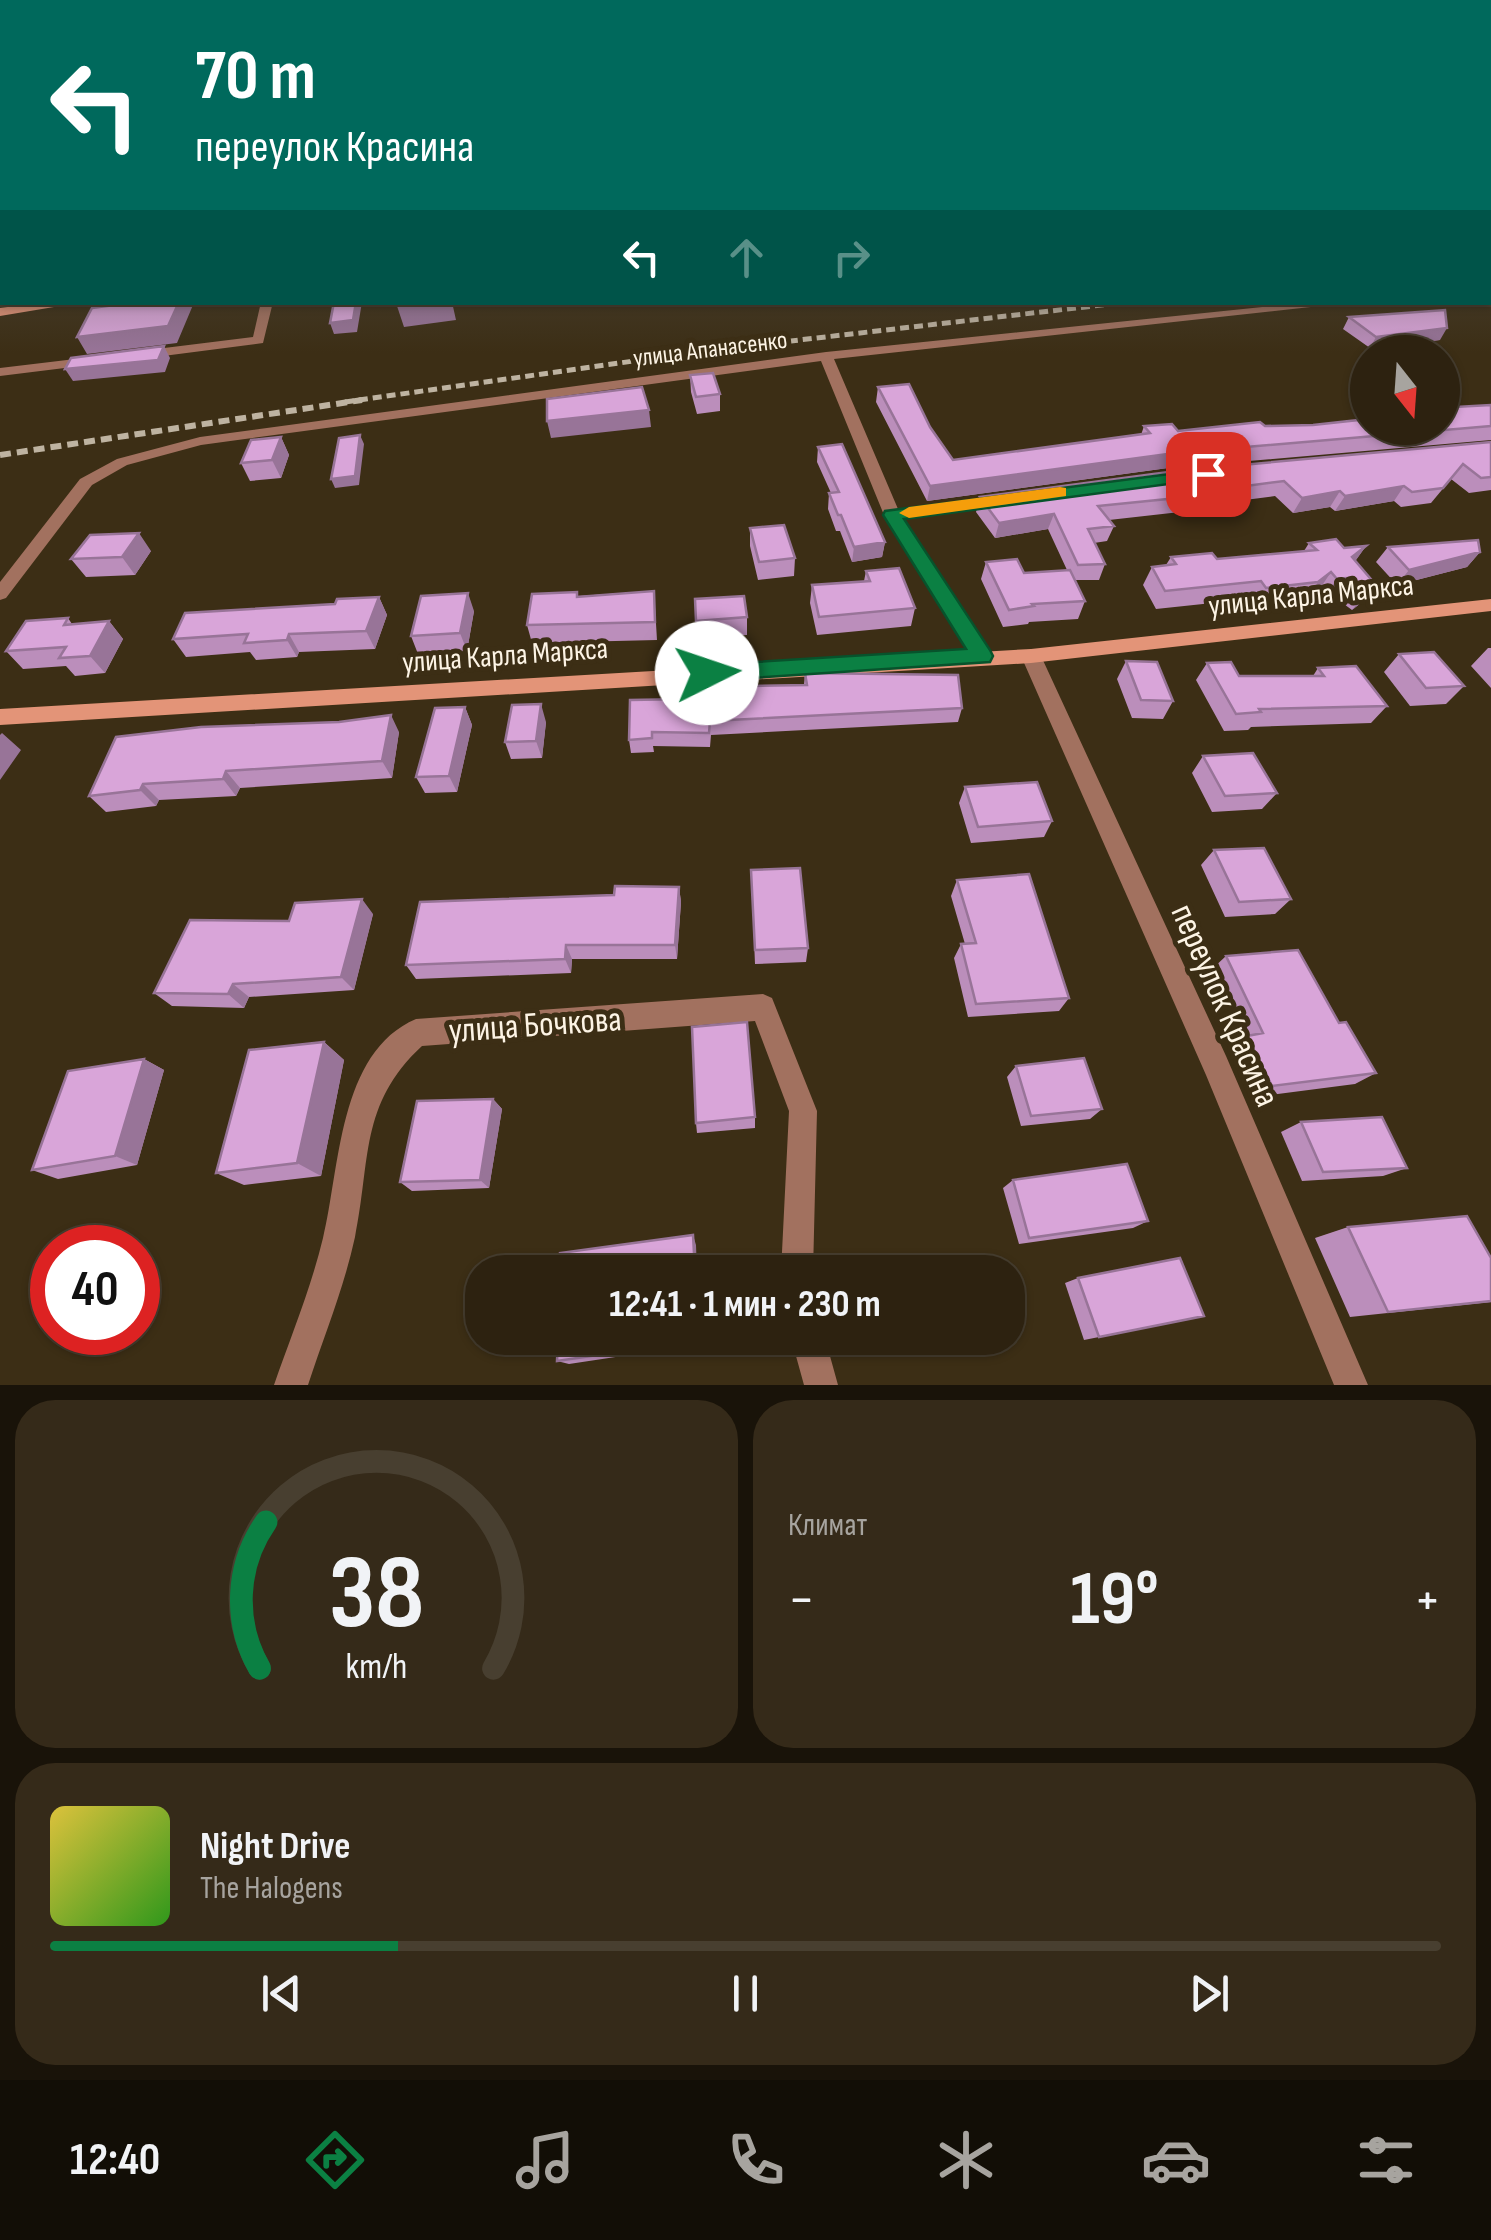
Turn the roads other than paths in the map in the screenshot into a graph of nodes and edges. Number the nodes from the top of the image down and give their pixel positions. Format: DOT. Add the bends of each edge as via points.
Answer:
graph roads {
  1 [pos="55,305"];
  2 [pos="267,305"];
  3 [pos="1321,305"];
  4 [pos="0,312"];
  5 [pos="826,356"];
  6 [pos="122,357"];
  7 [pos="102,359"];
  8 [pos="0,372"];
  9 [pos="1030,496"];
  10 [pos="892,515"];
  11 [pos="0,594"];
  12 [pos="1491,606"];
  13 [pos="982,656"];
  14 [pos="1031,656"];
  15 [pos="0,717"];
  16 [pos="798,1255"];
  17 [pos="813,1355"];
  18 [pos="291,1385"];
  19 [pos="821,1385"];
  20 [pos="1351,1385"];
  1 -- 4 [label="street"];
  2 -- 6 [label="street" via="259,340"];
  3 -- 5 [label="street, улица Апанасенко"];
  5 -- 10 [label="street"];
  5 -- 11 [label="street, улица Апанасенко" via="200,441 122,462 86,482"];
  7 -- 8 [label="street"];
  9 -- 10 [label="street"];
  10 -- 13 [label="street"];
  12 -- 14 [label="street, улица Карла Маркса"];
  13 -- 14 [label="street, улица Карла Маркса"];
  13 -- 15 [label="street, улица Карла Маркса"];
  14 -- 20 [label="street, переулок Красина"];
  16 -- 18 [label="street, улица Бочкова" via="802,1111 763,1007 416,1033 390,1053 362,1101 339,1238"];
  17 -- 19 [label="street"];
}
